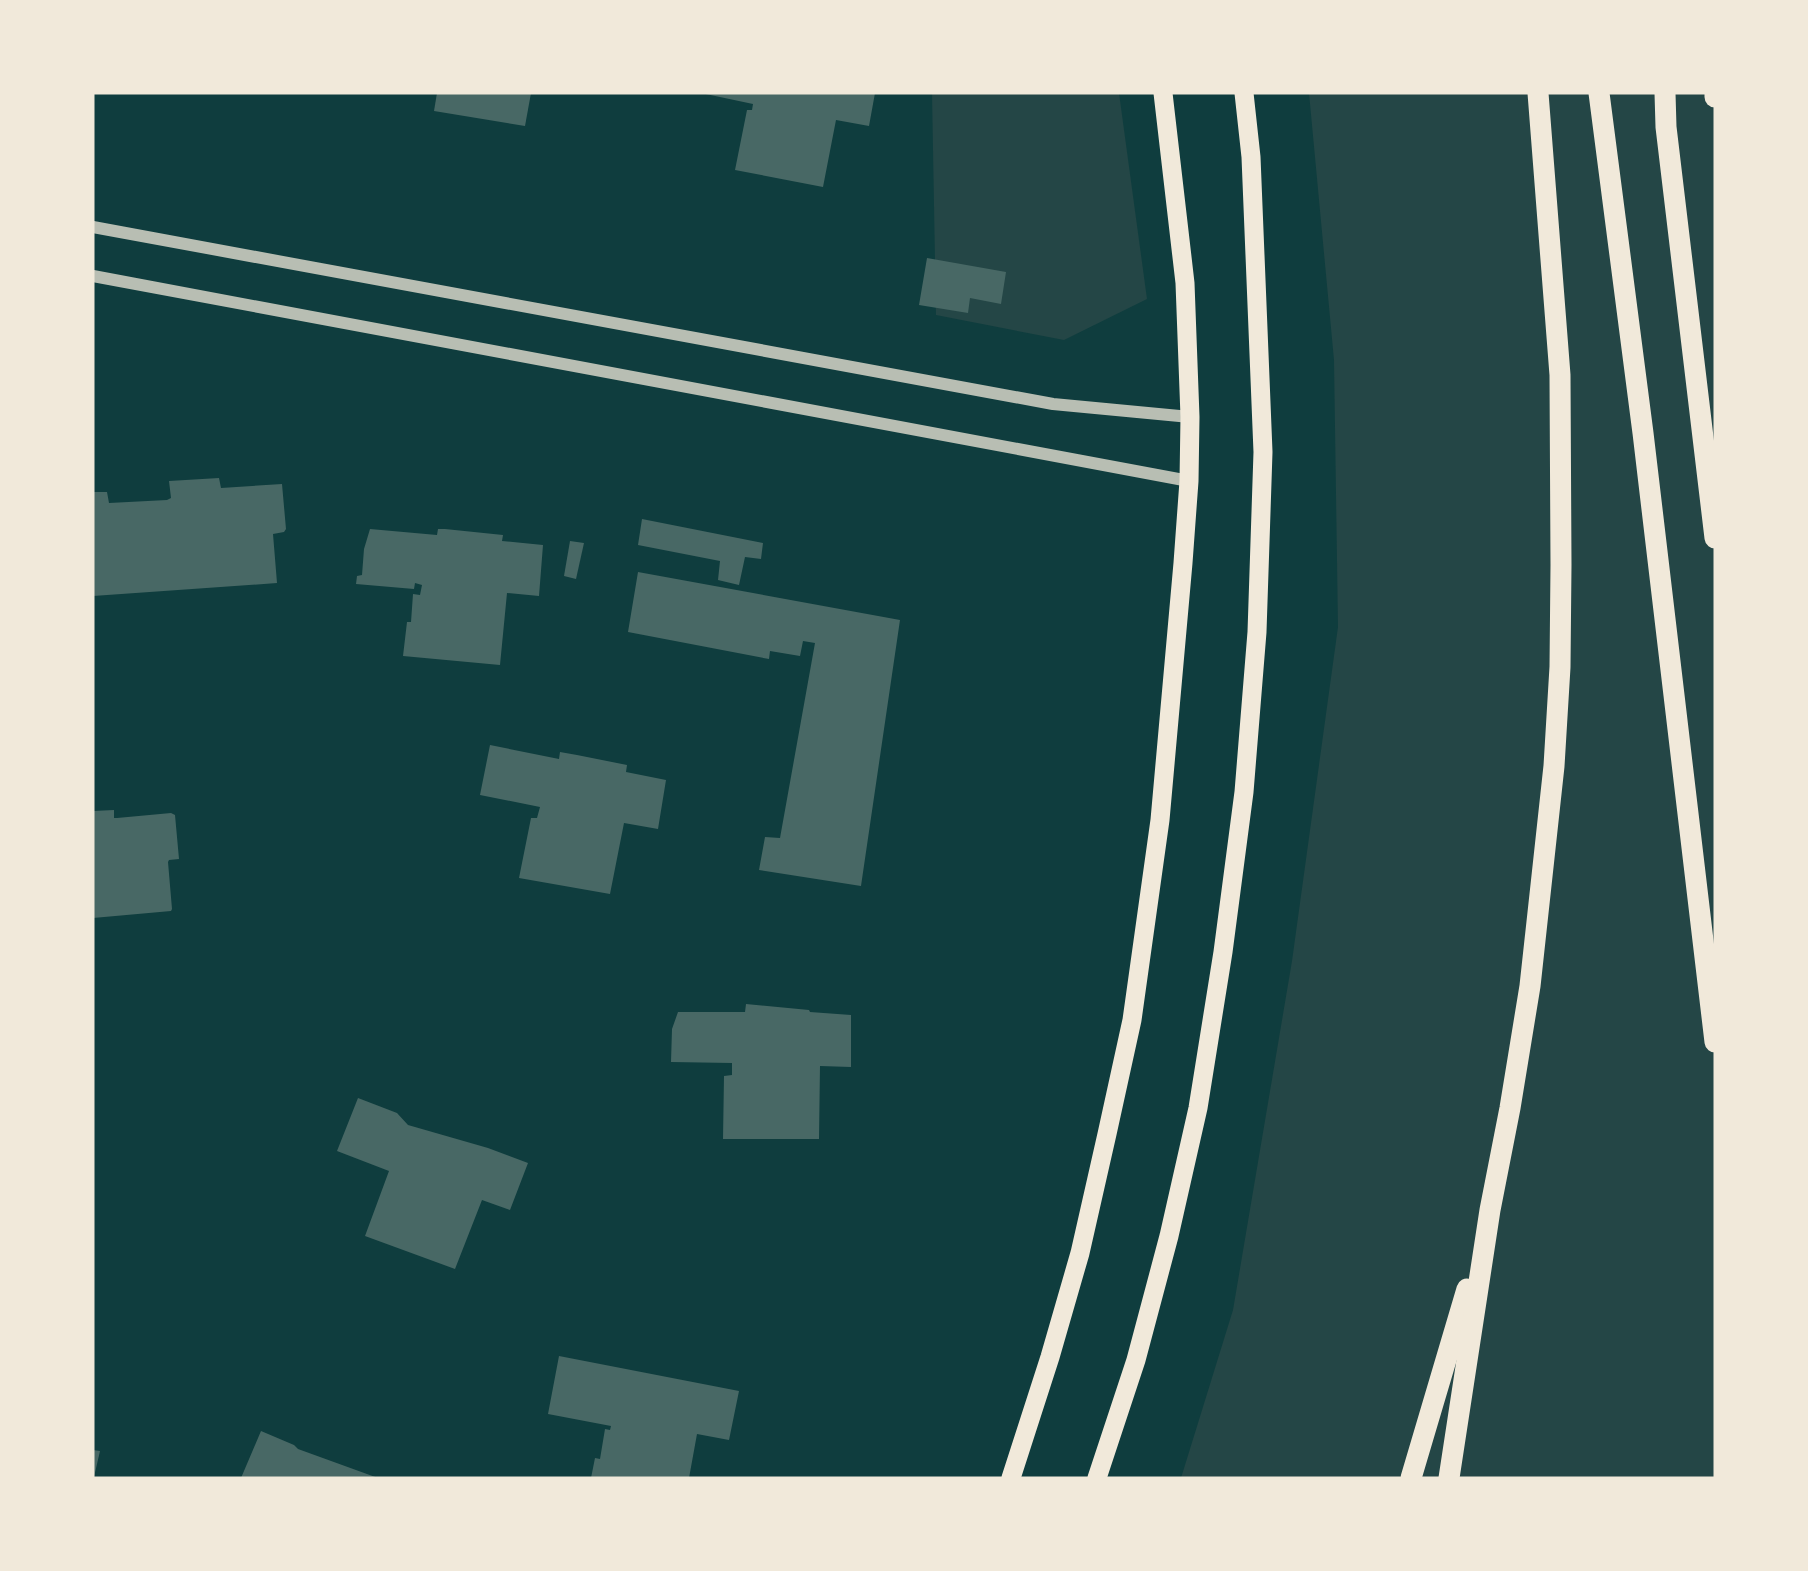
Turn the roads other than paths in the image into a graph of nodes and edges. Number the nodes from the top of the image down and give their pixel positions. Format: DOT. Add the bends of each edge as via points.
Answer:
graph roads {
  1 [pos="1163,93"];
  2 [pos="1244,93"];
  3 [pos="1538,93"];
  4 [pos="1599,93"];
  5 [pos="1665,93"];
  6 [pos="93,226"];
  7 [pos="93,275"];
  8 [pos="1190,417"];
  9 [pos="1189,481"];
  10 [pos="1715,538"];
  11 [pos="1715,1042"];
  12 [pos="1490,1210"];
  13 [pos="1011,1478"];
  14 [pos="1097,1478"];
  15 [pos="1411,1478"];
  16 [pos="1449,1478"];
  1 -- 8 [label="highway" via="1185,283"];
  2 -- 14 [label="highway" via="1251,157 1262,452 1257,632 1244,792 1198,1108 1153,1298"];
  3 -- 12 [label="highway" via="1560,375 1560,667 1530,986"];
  4 -- 11 [label="highway"];
  5 -- 10 [label="highway"];
  6 -- 8 [label="street" via="1053,404"];
  7 -- 9 [label="street"];
  8 -- 9 [label="highway"];
  9 -- 13 [label="highway" via="1160,820 1132,1020 1080,1253"];
  12 -- 15 [label="highway"];
  12 -- 16 [label="highway"];
}
